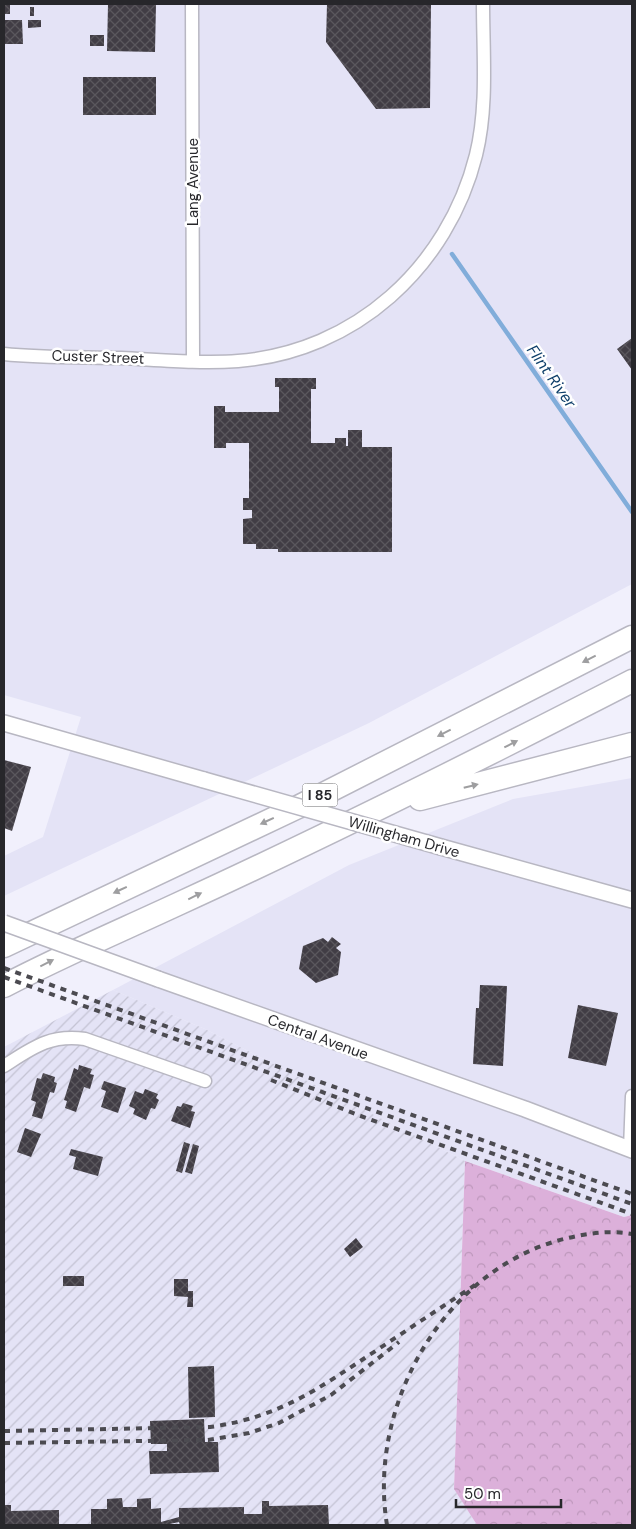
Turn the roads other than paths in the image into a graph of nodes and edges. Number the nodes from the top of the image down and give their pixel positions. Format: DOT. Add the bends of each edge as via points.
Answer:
graph roads {
  1 [pos="192,4"];
  2 [pos="483,4"];
  3 [pos="4,354"];
  4 [pos="193,361"];
  5 [pos="632,637"];
  6 [pos="632,681"];
  7 [pos="4,723"];
  8 [pos="632,744"];
  9 [pos="373,811"];
  10 [pos="632,900"];
  11 [pos="4,923"];
  12 [pos="4,946"];
  13 [pos="4,986"];
  14 [pos="4,1066"];
  15 [pos="205,1081"];
  16 [pos="632,1096"];
  17 [pos="631,1150"];
  1 -- 4 [label="street, Lang Avenue"];
  2 -- 4 [label="street, Custer Street" via="482,109 477,154 463,198 442,238 418,272 355,324 318,342 279,355 246,360"];
  3 -- 4 [label="street, Custer Street"];
  5 -- 12 [label="highway, I 85, one-way" via="298,807"];
  9 -- 6 [label="highway, I 85, one-way"];
  7 -- 10 [label="street, Willingham Drive, bridge"];
  9 -- 8 [label="highway, one-way"];
  13 -- 9 [label="highway, I 85, one-way" via="76,949"];
  11 -- 17 [label="street, Central Avenue, bridge"];
  14 -- 15 [label="street" via="37,1045 69,1037 85,1039"];
  16 -- 17 [label="street"];
}
